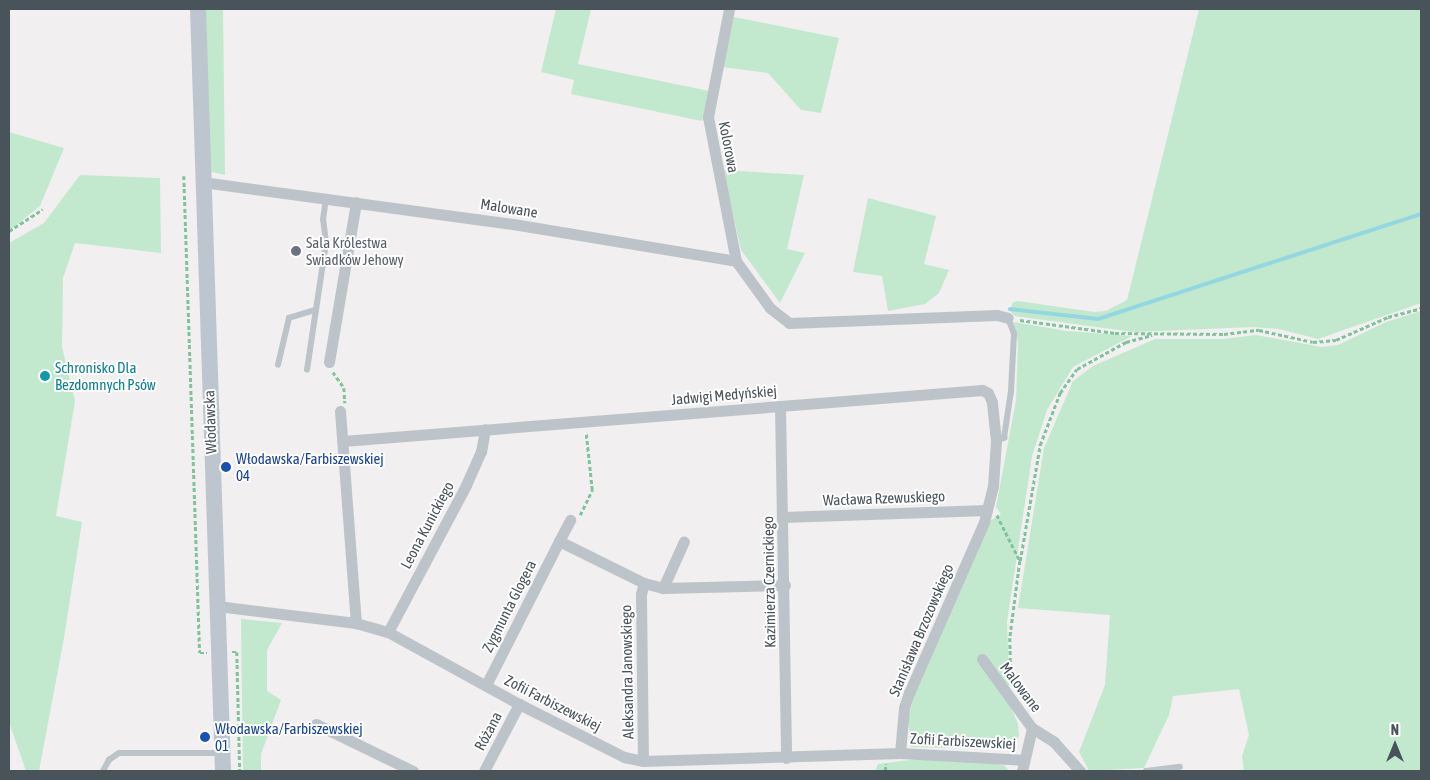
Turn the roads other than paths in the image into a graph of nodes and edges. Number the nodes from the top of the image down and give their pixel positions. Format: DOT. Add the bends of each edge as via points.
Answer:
graph roads {
  1 [pos="198,9"];
  2 [pos="729,9"];
  3 [pos="202,182"];
  4 [pos="326,198"];
  5 [pos="356,202"];
  6 [pos="736,261"];
  7 [pos="316,310"];
  8 [pos="1008,318"];
  9 [pos="329,362"];
  10 [pos="278,365"];
  11 [pos="306,370"];
  12 [pos="780,406"];
  13 [pos="343,412"];
  14 [pos="485,429"];
  15 [pos="343,440"];
  16 [pos="996,440"];
  17 [pos="987,510"];
  18 [pos="783,517"];
  19 [pos="573,521"];
  20 [pos="560,541"];
  21 [pos="684,541"];
  22 [pos="644,583"];
  23 [pos="785,585"];
  24 [pos="664,588"];
  25 [pos="217,606"];
  26 [pos="356,623"];
  27 [pos="388,632"];
  28 [pos="982,659"];
  29 [pos="486,685"];
  30 [pos="520,704"];
  31 [pos="316,724"];
  32 [pos="1032,728"];
  33 [pos="222,753"];
  34 [pos="900,753"];
  35 [pos="786,758"];
  36 [pos="643,761"];
  37 [pos="1023,765"];
  38 [pos="723,766"];
  39 [pos="1180,767"];
  40 [pos="103,771"];
  41 [pos="223,771"];
  42 [pos="413,771"];
  43 [pos="484,771"];
  44 [pos="1080,771"];
  45 [pos="1146,771"];
  1 -- 3 [label="main road, Włodawska"];
  2 -- 6 [label="street, Kolorowa" via="708,117"];
  3 -- 4 [label="street, Malowane"];
  3 -- 25 [label="main road, Włodawska"];
  4 -- 5 [label="street, Malowane"];
  4 -- 7 [label="lane" via="322,220 326,243"];
  5 -- 6 [label="street, Malowane"];
  5 -- 9 [label="street"];
  6 -- 8 [label="street" via="770,308 782,319 802,324 988,315"];
  7 -- 10 [label="lane" via="289,318"];
  7 -- 11 [label="lane"];
  8 -- 16 [label="lane" via="1014,334 1011,391 1004,438"];
  12 -- 14 [label="street, Jadwigi Medyńskiej"];
  12 -- 16 [label="street, Jadwigi Medyńskiej" via="982,390 988,393 992,402"];
  12 -- 18 [label="street, Kazimierza Czernickiego"];
  13 -- 15 [label="street"];
  14 -- 15 [label="street, Jadwigi Medyńskiej"];
  14 -- 27 [label="street, Leona Kunickiego" via="481,452 466,485"];
  15 -- 26 [label="street"];
  16 -- 17 [label="street, Jadwigi Medyńskiej"];
  17 -- 18 [label="street, Wacława Rzewuskiego"];
  17 -- 34 [label="street, Stanisława Brzozowskiego" via="909,693 904,708"];
  18 -- 23 [label="street, Kazimierza Czernickiego"];
  19 -- 20 [label="street, Zygmunta Glogera"];
  20 -- 22 [label="street"];
  20 -- 29 [label="street, Zygmunta Glogera"];
  21 -- 24 [label="street"];
  22 -- 24 [label="street"];
  22 -- 36 [label="street, Aleksandra Janowskiego" via="641,594"];
  23 -- 24 [label="street"];
  23 -- 35 [label="street, Kazimierza Czernickiego"];
  25 -- 26 [label="street, Zofii Farbiszewskiej"];
  25 -- 33 [label="main road, Włodawska"];
  26 -- 27 [label="street, Zofii Farbiszewskiej"];
  27 -- 29 [label="street, Zofii Farbiszewskiej"];
  28 -- 32 [label="street, Malowane"];
  29 -- 30 [label="street, Zofii Farbiszewskiej"];
  30 -- 36 [label="street, Zofii Farbiszewskiej" via="624,756"];
  30 -- 43 [label="street, Różana"];
  31 -- 42 [label="street"];
  32 -- 37 [label="street"];
  32 -- 44 [label="street, Malowane" via="1054,742"];
  33 -- 40 [label="lane" via="119,754 109,760"];
  33 -- 41 [label="main road, Włodawska"];
  34 -- 35 [label="street, Zofii Farbiszewskiej"];
  34 -- 37 [label="street, Zofii Farbiszewskiej"];
  35 -- 38 [label="street, Zofii Farbiszewskiej"];
  36 -- 38 [label="street, Zofii Farbiszewskiej"];
  39 -- 45 [label="lane"];
}
